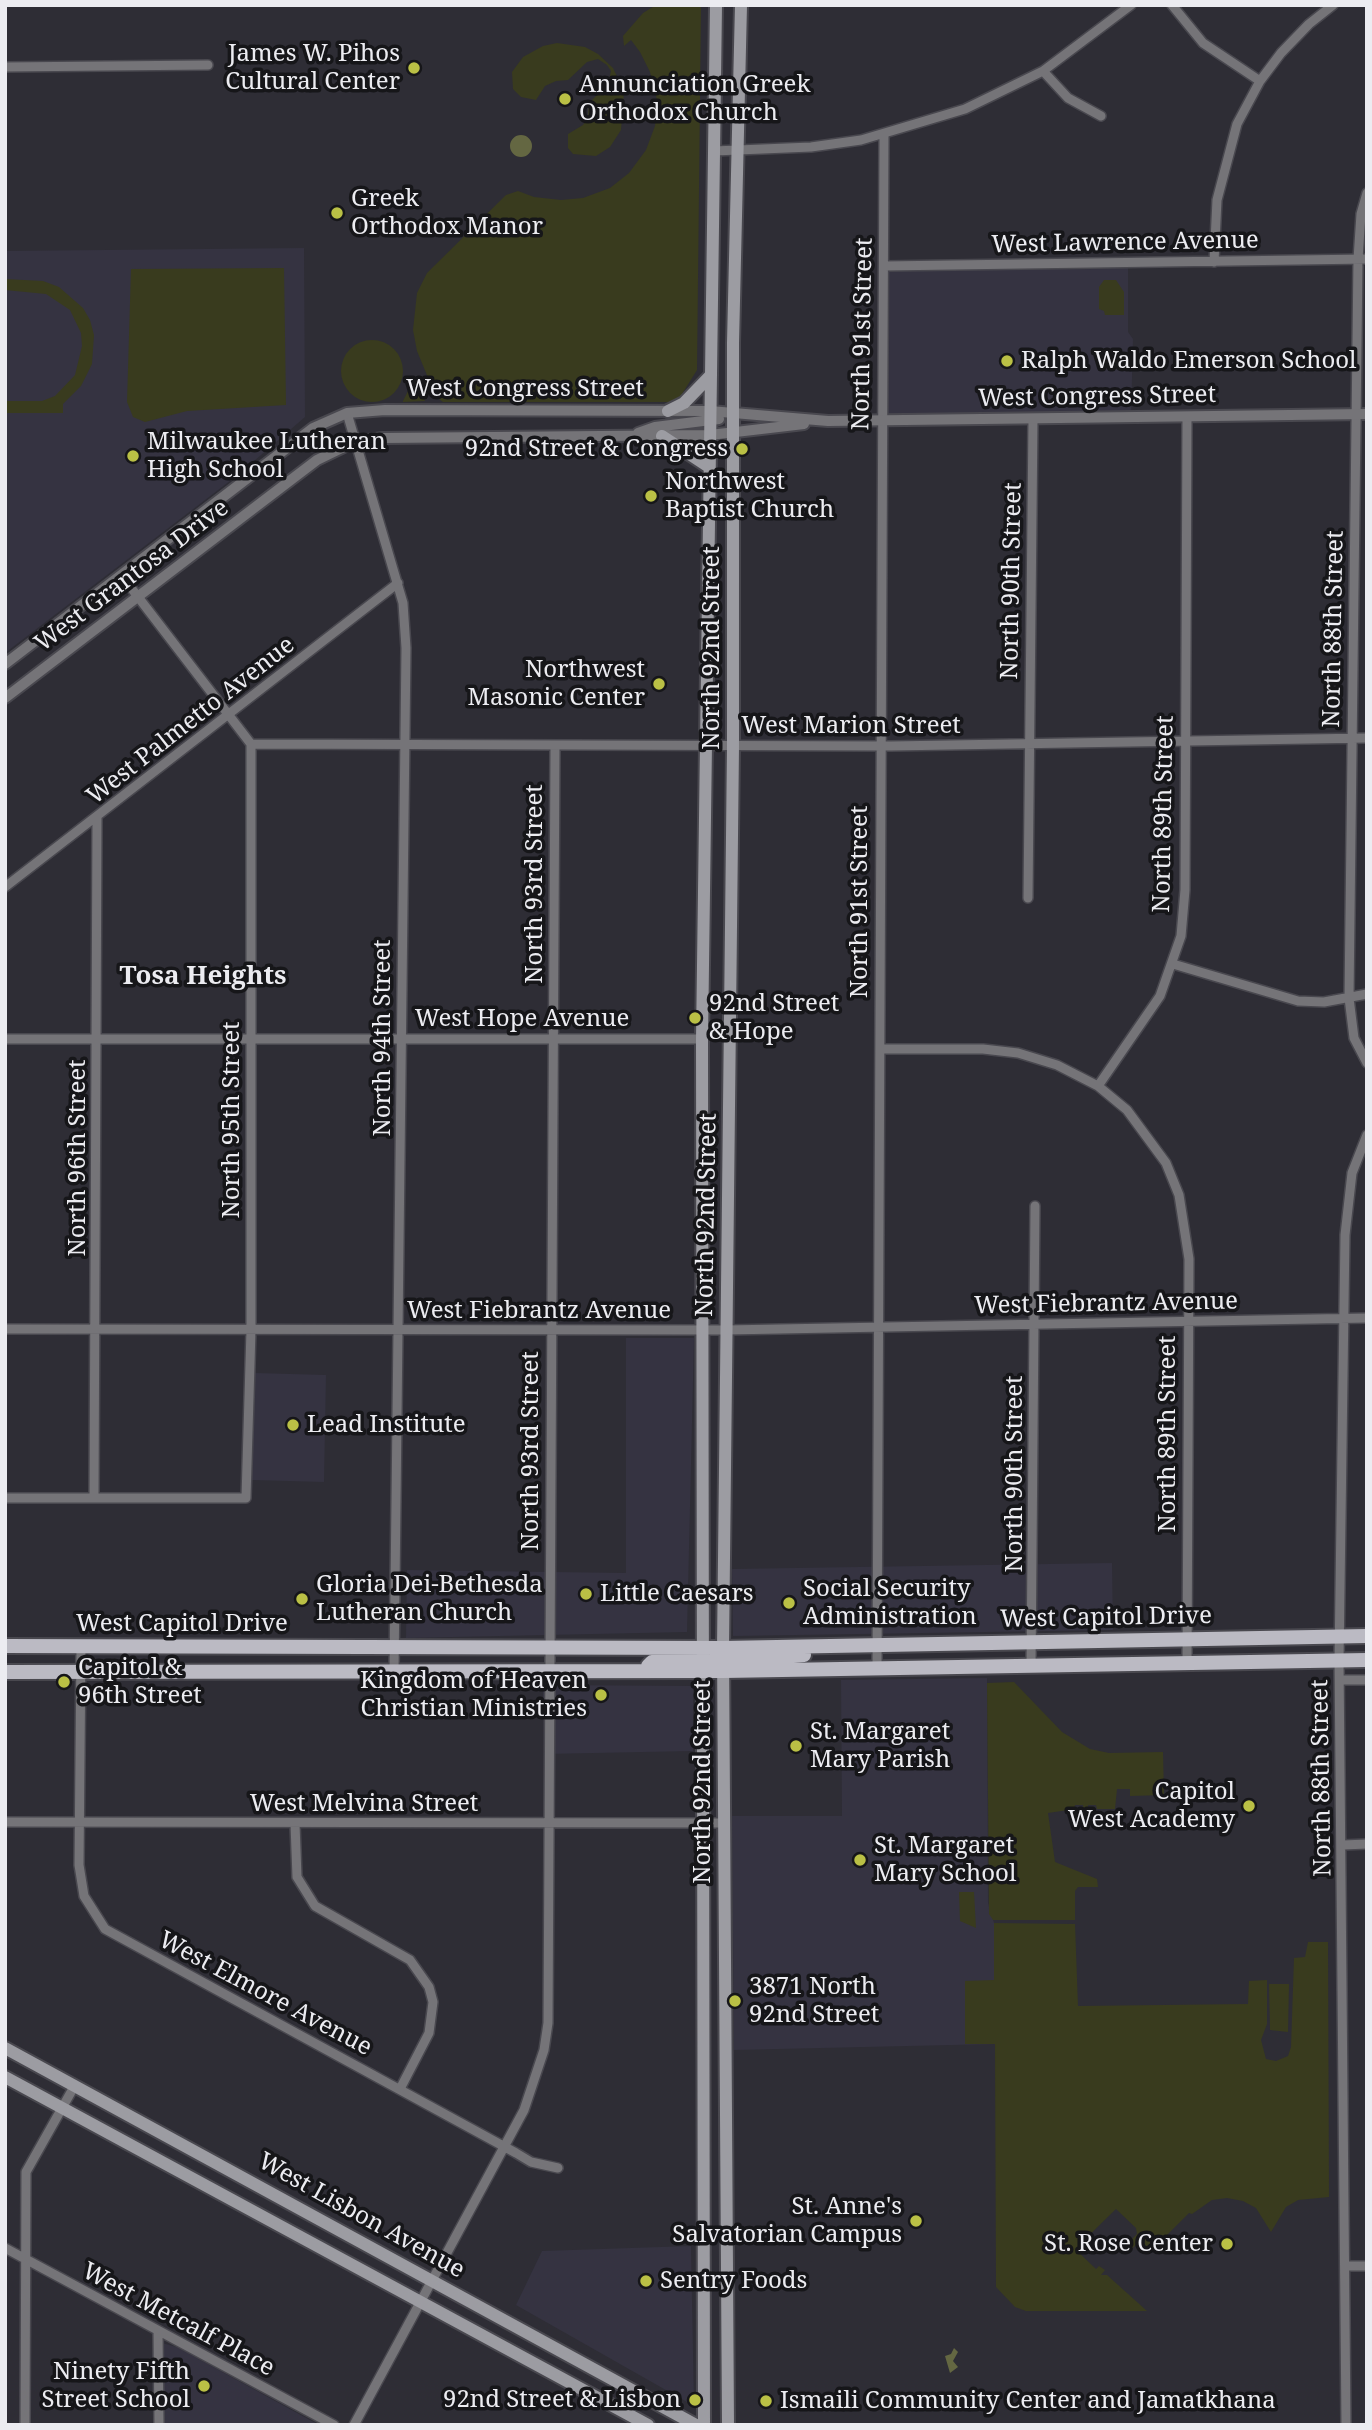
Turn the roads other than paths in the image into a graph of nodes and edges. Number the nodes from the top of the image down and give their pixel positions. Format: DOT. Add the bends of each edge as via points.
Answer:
graph roads {
  1 [pos="716,5"];
  2 [pos="741,5"];
  3 [pos="1131,5"];
  4 [pos="1172,5"];
  5 [pos="1333,5"];
  6 [pos="208,65"];
  7 [pos="5,67"];
  8 [pos="1043,71"];
  9 [pos="1260,81"];
  10 [pos="1101,116"];
  11 [pos="884,135"];
  12 [pos="714,151"];
  13 [pos="737,151"];
  14 [pos="1367,194"];
  15 [pos="1362,259"];
  16 [pos="1214,262"];
  17 [pos="884,266"];
  18 [pos="711,375"];
  19 [pos="668,411"];
  20 [pos="347,413"];
  21 [pos="734,414"];
  22 [pos="1362,414"];
  23 [pos="710,416"];
  24 [pos="1187,417"];
  25 [pos="1033,419"];
  26 [pos="882,420"];
  27 [pos="828,421"];
  28 [pos="734,433"];
  29 [pos="630,435"];
  30 [pos="710,435"];
  31 [pos="662,436"];
  32 [pos="354,442"];
  33 [pos="709,467"];
  34 [pos="122,576"];
  35 [pos="398,583"];
  36 [pos="138,597"];
  37 [pos="5,664"];
  38 [pos="5,698"];
  39 [pos="231,715"];
  40 [pos="1352,738"];
  41 [pos="1367,738"];
  42 [pos="1184,740"];
  43 [pos="1030,743"];
  44 [pos="251,744"];
  45 [pos="404,746"];
  46 [pos="706,746"];
  47 [pos="733,746"];
  48 [pos="880,746"];
  49 [pos="555,747"];
  50 [pos="97,818"];
  51 [pos="5,887"];
  52 [pos="1028,898"];
  53 [pos="1173,964"];
  54 [pos="1367,994"];
  55 [pos="1349,998"];
  56 [pos="403,1038"];
  57 [pos="554,1038"];
  58 [pos="5,1039"];
  59 [pos="97,1039"];
  60 [pos="252,1039"];
  61 [pos="702,1039"];
  62 [pos="880,1049"];
  63 [pos="1367,1063"];
  64 [pos="1098,1086"];
  65 [pos="1367,1135"];
  66 [pos="1035,1206"];
  67 [pos="1367,1318"];
  68 [pos="1344,1319"];
  69 [pos="1189,1322"];
  70 [pos="1034,1324"];
  71 [pos="878,1327"];
  72 [pos="5,1329"];
  73 [pos="97,1329"];
  74 [pos="251,1330"];
  75 [pos="400,1330"];
  76 [pos="550,1330"];
  77 [pos="702,1330"];
  78 [pos="726,1330"];
  79 [pos="94,1497"];
  80 [pos="5,1498"];
  81 [pos="1340,1636"];
  82 [pos="1367,1636"];
  83 [pos="1187,1639"];
  84 [pos="1032,1642"];
  85 [pos="878,1645"];
  86 [pos="5,1646"];
  87 [pos="81,1647"];
  88 [pos="394,1647"];
  89 [pos="549,1647"];
  90 [pos="703,1659"];
  91 [pos="723,1660"];
  92 [pos="1339,1660"];
  93 [pos="1367,1660"];
  94 [pos="1187,1663"];
  95 [pos="1031,1665"];
  96 [pos="877,1668"];
  97 [pos="80,1671"];
  98 [pos="394,1671"];
  99 [pos="550,1671"];
  100 [pos="5,1672"];
  101 [pos="1340,1680"];
  102 [pos="1367,1680"];
  103 [pos="5,1822"];
  104 [pos="79,1822"];
  105 [pos="723,1823"];
  106 [pos="295,1824"];
  107 [pos="550,1824"];
  108 [pos="704,1824"];
  109 [pos="1343,1844"];
  110 [pos="1367,1844"];
  111 [pos="5,2048"];
  112 [pos="5,2077"];
  113 [pos="75,2085"];
  114 [pos="400,2089"];
  115 [pos="61,2106"];
  116 [pos="505,2148"];
  117 [pos="558,2168"];
  118 [pos="726,2247"];
  119 [pos="5,2248"];
  120 [pos="704,2248"];
  121 [pos="26,2259"];
  122 [pos="1346,2266"];
  123 [pos="1367,2266"];
  124 [pos="432,2279"];
  125 [pos="420,2301"];
  126 [pos="158,2332"];
  127 [pos="25,2425"];
  128 [pos="159,2425"];
  129 [pos="334,2425"];
  130 [pos="354,2425"];
  131 [pos="648,2425"];
  132 [pos="696,2425"];
  133 [pos="704,2425"];
  134 [pos="728,2425"];
  135 [pos="1346,2425"];
  1 -- 12 [label="main road, North 92nd Street"];
  2 -- 13 [label="main road, North 92nd Street"];
  3 -- 8 [label="street"];
  4 -- 9 [label="street" via="1203,43"];
  5 -- 9 [label="street" via="1309,24"];
  6 -- 7 [label="street"];
  8 -- 10 [label="street" via="1068,99"];
  8 -- 11 [label="street" via="965,109"];
  9 -- 16 [label="street" via="1237,124 1222,170"];
  11 -- 13 [label="street" via="811,147"];
  11 -- 17 [label="street, North 91st Street"];
  12 -- 13 [label="street"];
  12 -- 18 [label="main road, North 92nd Street"];
  13 -- 21 [label="main road, North 92nd Street"];
  14 -- 15 [label="street, North 88th Street" via="1361,214"];
  15 -- 16 [label="street, West Lawrence Avenue"];
  15 -- 22 [label="street, North 88th Street"];
  16 -- 17 [label="street, West Lawrence Avenue"];
  17 -- 26 [label="street, North 91st Street"];
  18 -- 19 [label="main road" via="684,403"];
  18 -- 23 [label="main road, North 92nd Street"];
  19 -- 20 [label="street, West Congress Street"];
  19 -- 23 [label="street, West Congress Street"];
  20 -- 32 [label="street, North 94th Street"];
  20 -- 34 [label="street, West Grantosa Drive" via="313,428"];
  21 -- 23 [label="street, West Congress Street"];
  21 -- 27 [label="street, West Congress Street"];
  21 -- 28 [label="main road, North 92nd Street"];
  22 -- 24 [label="street, West Congress Street"];
  22 -- 40 [label="street, North 88th Street"];
  23 -- 29 [label="street"];
  23 -- 30 [label="main road, North 92nd Street"];
  24 -- 25 [label="street, West Congress Street"];
  24 -- 42 [label="street, North 89th Street"];
  25 -- 26 [label="street, West Congress Street"];
  25 -- 43 [label="street, North 90th Street"];
  26 -- 27 [label="street, West Congress Street"];
  26 -- 48 [label="street, North 91st Street"];
  27 -- 28 [label="street, West Congress Street"];
  28 -- 30 [label="street, West Congress Street"];
  28 -- 47 [label="main road, North 92nd Street"];
  29 -- 31 [label="street, West Congress Street"];
  29 -- 32 [label="street, West Congress Street"];
  30 -- 31 [label="street, West Congress Street"];
  30 -- 33 [label="main road, North 92nd Street"];
  31 -- 33 [label="main road"];
  32 -- 35 [label="street, North 94th Street"];
  32 -- 36 [label="street, West Grantosa Drive" via="317,460"];
  33 -- 46 [label="main road, North 92nd Street"];
  34 -- 36 [label="street"];
  34 -- 37 [label="street, West Grantosa Drive"];
  35 -- 39 [label="street, West Palmetto Avenue"];
  35 -- 45 [label="street, North 94th Street" via="404,603 406,649"];
  36 -- 38 [label="street, West Grantosa Drive"];
  36 -- 39 [label="street"];
  39 -- 44 [label="street"];
  39 -- 50 [label="street, West Palmetto Avenue"];
  40 -- 41 [label="street, West Marion Street"];
  40 -- 42 [label="street, West Marion Street"];
  40 -- 55 [label="street, North 88th Street"];
  42 -- 43 [label="street, West Marion Street"];
  42 -- 53 [label="street, North 89th Street" via="1185,890"];
  43 -- 48 [label="street, West Marion Street"];
  43 -- 52 [label="street, North 90th Street"];
  44 -- 45 [label="street, West Marion Street"];
  44 -- 60 [label="street, North 95th Street"];
  45 -- 49 [label="street, West Marion Street"];
  45 -- 56 [label="street, North 94th Street"];
  46 -- 47 [label="street, West Marion Street"];
  46 -- 49 [label="street, West Marion Street"];
  46 -- 61 [label="main road, North 92nd Street"];
  47 -- 48 [label="street, West Marion Street"];
  47 -- 78 [label="main road, North 92nd Street"];
  48 -- 62 [label="street, North 91st Street"];
  49 -- 57 [label="street, North 93rd Street"];
  50 -- 51 [label="street, West Palmetto Avenue"];
  50 -- 59 [label="street, North 96th Street"];
  53 -- 55 [label="street" via="1298,1001"];
  53 -- 64 [label="street, North 89th Street" via="1160,996"];
  54 -- 55 [label="street"];
  55 -- 63 [label="street, North 88th Street" via="1354,1038"];
  56 -- 57 [label="street, West Hope Avenue"];
  56 -- 60 [label="street, West Hope Avenue"];
  56 -- 75 [label="street, North 94th Street"];
  57 -- 61 [label="street, West Hope Avenue"];
  57 -- 76 [label="street, North 93rd Street"];
  58 -- 59 [label="street, West Hope Avenue"];
  59 -- 60 [label="street, West Hope Avenue"];
  59 -- 73 [label="street, North 96th Street"];
  60 -- 74 [label="street, North 95th Street"];
  61 -- 77 [label="main road, North 92nd Street"];
  62 -- 64 [label="street" via="1018,1053 1057,1065"];
  62 -- 71 [label="street, North 91st Street"];
  64 -- 69 [label="street, North 89th Street" via="1147,1134 1179,1195 1187,1232"];
  65 -- 68 [label="street, North 88th Street" via="1346,1205"];
  66 -- 70 [label="street, North 90th Street"];
  67 -- 68 [label="street, West Fiebrantz Avenue"];
  68 -- 69 [label="street, West Fiebrantz Avenue"];
  68 -- 81 [label="street, North 88th Street"];
  69 -- 70 [label="street, West Fiebrantz Avenue"];
  69 -- 83 [label="street, North 89th Street"];
  70 -- 71 [label="street, West Fiebrantz Avenue"];
  70 -- 84 [label="street, North 90th Street"];
  71 -- 78 [label="street, West Fiebrantz Avenue"];
  71 -- 85 [label="street, North 91st Street"];
  72 -- 73 [label="street, West Fiebrantz Avenue"];
  73 -- 74 [label="street, West Fiebrantz Avenue"];
  73 -- 79 [label="street, North 96th Street"];
  74 -- 75 [label="street, West Fiebrantz Avenue"];
  74 -- 79 [label="street, North 95th Street" via="246,1498"];
  75 -- 76 [label="street, West Fiebrantz Avenue"];
  75 -- 88 [label="street, North 94th Street"];
  76 -- 77 [label="street, West Fiebrantz Avenue"];
  76 -- 89 [label="street, North 93rd Street"];
  77 -- 78 [label="street, West Fiebrantz Avenue"];
  77 -- 90 [label="main road, North 92nd Street"];
  78 -- 91 [label="main road, North 92nd Street"];
  79 -- 80 [label="street"];
  81 -- 82 [label="main road, West Capitol Drive"];
  81 -- 83 [label="main road, West Capitol Drive"];
  81 -- 92 [label="street, North 88th Street"];
  83 -- 84 [label="main road, West Capitol Drive"];
  83 -- 94 [label="street, North 89th Street"];
  84 -- 85 [label="main road, West Capitol Drive"];
  84 -- 95 [label="street, North 90th Street"];
  85 -- 91 [label="main road, West Capitol Drive" via="819,1646"];
  85 -- 96 [label="street, North 91st Street"];
  86 -- 87 [label="main road, West Capitol Drive"];
  87 -- 88 [label="main road, West Capitol Drive"];
  87 -- 97 [label="street"];
  88 -- 89 [label="main road, West Capitol Drive"];
  88 -- 98 [label="street, North 94th Street"];
  89 -- 90 [label="main road, West Capitol Drive"];
  89 -- 99 [label="street, North 93rd Street"];
  90 -- 91 [label="main road, West Capitol Drive"];
  90 -- 91 [label="main road"];
  90 -- 99 [label="main road, West Capitol Drive" via="642,1671"];
  90 -- 108 [label="main road, North 92nd Street"];
  91 -- 96 [label="main road, West Capitol Drive"];
  91 -- 105 [label="main road, North 92nd Street"];
  92 -- 93 [label="main road, West Capitol Drive"];
  92 -- 94 [label="main road, West Capitol Drive"];
  92 -- 101 [label="street, North 88th Street"];
  94 -- 95 [label="main road, West Capitol Drive"];
  95 -- 96 [label="main road, West Capitol Drive"];
  97 -- 98 [label="main road, West Capitol Drive"];
  97 -- 100 [label="main road, West Capitol Drive"];
  97 -- 104 [label="street"];
  98 -- 99 [label="main road, West Capitol Drive"];
  99 -- 107 [label="street, North 93rd Street"];
  101 -- 102 [label="street"];
  101 -- 109 [label="street, North 88th Street"];
  103 -- 104 [label="street, West Melvina Street"];
  104 -- 106 [label="street, West Melvina Street"];
  104 -- 114 [label="street, West Elmore Avenue" via="85,1896 105,1929"];
  105 -- 108 [label="street, West Melvina Street"];
  105 -- 118 [label="main road, North 92nd Street"];
  106 -- 107 [label="street, West Melvina Street"];
  106 -- 114 [label="street" via="297,1877 315,1906 410,1960 429,1987 433,2002 429,2033"];
  107 -- 108 [label="street, West Melvina Street"];
  107 -- 116 [label="street, North 93rd Street" via="548,2023 536,2078"];
  108 -- 120 [label="main road, North 92nd Street"];
  109 -- 110 [label="street"];
  109 -- 122 [label="street, North 88th Street"];
  111 -- 113 [label="main road, West Lisbon Avenue"];
  112 -- 115 [label="main road, West Lisbon Avenue"];
  113 -- 115 [label="street"];
  113 -- 124 [label="main road, West Lisbon Avenue"];
  114 -- 116 [label="street, West Elmore Avenue"];
  115 -- 121 [label="street" via="26,2172"];
  115 -- 125 [label="main road, West Lisbon Avenue"];
  116 -- 117 [label="street, West Elmore Avenue" via="531,2162"];
  116 -- 124 [label="street, North 93rd Street"];
  118 -- 120 [label="main road"];
  118 -- 134 [label="main road, North 92nd Street"];
  119 -- 121 [label="street, West Metcalf Place"];
  120 -- 133 [label="main road, North 92nd Street"];
  121 -- 126 [label="street, West Metcalf Place"];
  121 -- 127 [label="street"];
  122 -- 123 [label="street"];
  122 -- 135 [label="street, North 88th Street"];
  124 -- 125 [label="street, North 93rd Street"];
  124 -- 132 [label="main road, West Lisbon Avenue"];
  125 -- 130 [label="street, North 93rd Street"];
  125 -- 131 [label="main road, West Lisbon Avenue"];
  126 -- 128 [label="street"];
  126 -- 129 [label="street, West Metcalf Place"];
}
